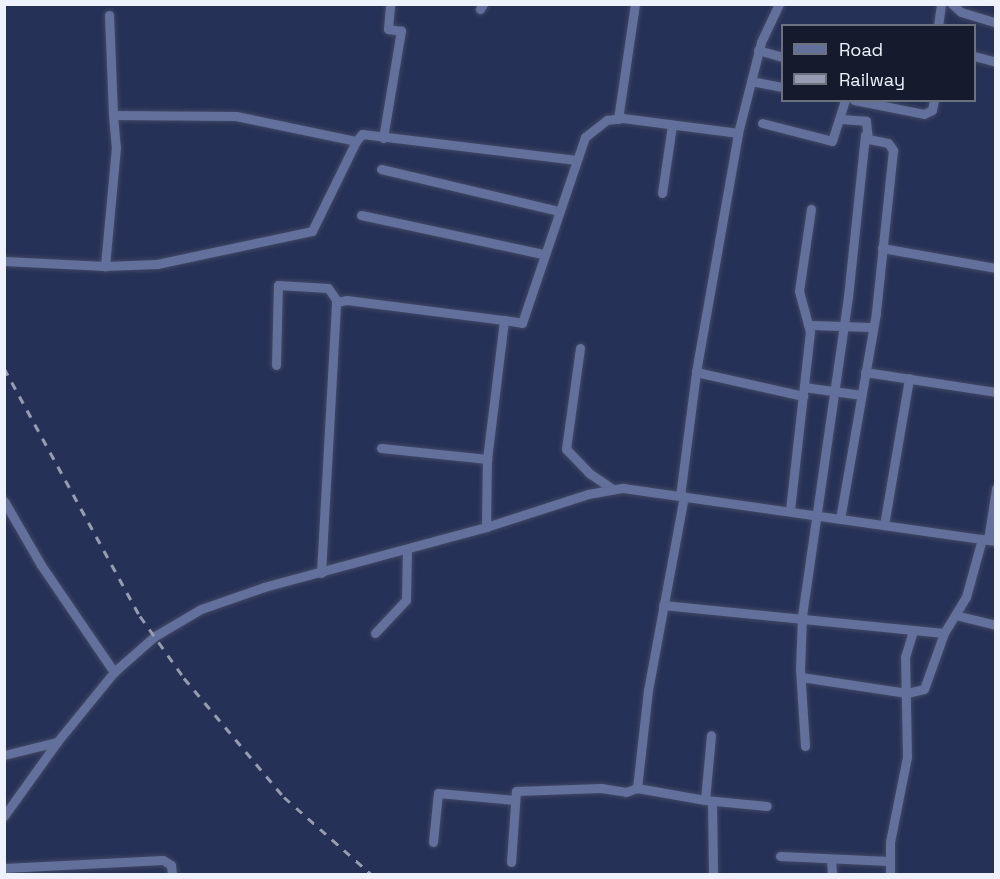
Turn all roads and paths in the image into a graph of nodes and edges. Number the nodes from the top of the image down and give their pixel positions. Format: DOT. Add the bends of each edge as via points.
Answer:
graph roads {
  1 [pos="390,4"];
  2 [pos="635,4"];
  3 [pos="779,4"];
  4 [pos="941,4"];
  5 [pos="952,4"];
  6 [pos="109,15"];
  7 [pos="996,23"];
  8 [pos="938,24"];
  9 [pos="758,50"];
  10 [pos="781,56"];
  11 [pos="976,56"];
  12 [pos="996,62"];
  13 [pos="751,81"];
  14 [pos="781,87"];
  15 [pos="844,102"];
  16 [pos="864,102"];
  17 [pos="934,102"];
  18 [pos="113,115"];
  19 [pos="840,118"];
  20 [pos="618,119"];
  21 [pos="762,123"];
  22 [pos="672,124"];
  23 [pos="738,133"];
  24 [pos="865,135"];
  25 [pos="383,138"];
  26 [pos="356,141"];
  27 [pos="576,160"];
  28 [pos="381,169"];
  29 [pos="662,193"];
  30 [pos="811,209"];
  31 [pos="558,211"];
  32 [pos="361,215"];
  33 [pos="882,248"];
  34 [pos="543,254"];
  35 [pos="4,261"];
  36 [pos="105,266"];
  37 [pos="996,268"];
  38 [pos="337,301"];
  39 [pos="504,320"];
  40 [pos="809,324"];
  41 [pos="842,326"];
  42 [pos="873,327"];
  43 [pos="580,348"];
  44 [pos="276,365"];
  45 [pos="696,372"];
  46 [pos="865,372"];
  47 [pos="909,378"];
  48 [pos="804,391"];
  49 [pos="834,391"];
  50 [pos="996,392"];
  51 [pos="861,395"];
  52 [pos="381,448"];
  53 [pos="487,459"];
  54 [pos="613,489"];
  55 [pos="996,489"];
  56 [pos="682,496"];
  57 [pos="4,501"];
  58 [pos="790,510"];
  59 [pos="815,514"];
  60 [pos="840,519"];
  61 [pos="884,525"];
  62 [pos="486,527"];
  63 [pos="989,540"];
  64 [pos="407,549"];
  65 [pos="321,573"];
  66 [pos="663,605"];
  67 [pos="955,615"];
  68 [pos="802,616"];
  69 [pos="996,625"];
  70 [pos="913,630"];
  71 [pos="375,633"];
  72 [pos="945,633"];
  73 [pos="114,672"];
  74 [pos="801,677"];
  75 [pos="907,693"];
  76 [pos="711,735"];
  77 [pos="57,742"];
  78 [pos="806,746"];
  79 [pos="4,756"];
  80 [pos="637,788"];
  81 [pos="514,800"];
  82 [pos="709,801"];
  83 [pos="766,806"];
  84 [pos="4,816"];
  85 [pos="433,842"];
  86 [pos="780,856"];
  87 [pos="831,859"];
  88 [pos="889,861"];
  89 [pos="511,862"];
  90 [pos="4,868"];
  91 [pos="172,874"];
  92 [pos="713,874"];
  93 [pos="831,874"];
  94 [pos="890,874"];
  1 -- 25 [label="street" via="388,30 401,31"];
  2 -- 20 [label="street"];
  3 -- 9 [label="street"];
  4 -- 8 [label="street"];
  5 -- 7 [label="street" via="967,14"];
  6 -- 18 [label="street"];
  9 -- 10 [label="street"];
  9 -- 13 [label="street"];
  11 -- 12 [label="street"];
  13 -- 14 [label="street"];
  13 -- 23 [label="street"];
  15 -- 19 [label="street"];
  16 -- 17 [label="street" via="924,114 932,110"];
  18 -- 26 [label="street" via="236,116"];
  18 -- 36 [label="street" via="116,147"];
  19 -- 21 [label="street" via="832,141"];
  19 -- 24 [label="street" via="866,121"];
  20 -- 22 [label="street"];
  20 -- 27 [label="street" via="607,120 585,137"];
  22 -- 23 [label="street"];
  22 -- 29 [label="street"];
  23 -- 45 [label="street"];
  24 -- 33 [label="street" via="871,142 888,143 893,150"];
  24 -- 41 [label="street"];
  25 -- 26 [label="street" via="362,134"];
  25 -- 27 [label="street"];
  26 -- 36 [label="street" via="312,231 157,264"];
  27 -- 31 [label="street"];
  28 -- 31 [label="street"];
  30 -- 40 [label="street" via="799,291"];
  31 -- 34 [label="street"];
  32 -- 34 [label="street"];
  33 -- 37 [label="street"];
  33 -- 42 [label="street"];
  34 -- 39 [label="street" via="522,323"];
  35 -- 36 [label="street"];
  38 -- 39 [label="street"];
  38 -- 44 [label="street" via="328,288 278,285"];
  38 -- 65 [label="street"];
  39 -- 53 [label="street"];
  40 -- 41 [label="street"];
  40 -- 48 [label="street"];
  41 -- 42 [label="street"];
  41 -- 49 [label="street"];
  42 -- 46 [label="street"];
  43 -- 54 [label="street" via="566,449 589,473"];
  45 -- 48 [label="street"];
  45 -- 56 [label="street"];
  46 -- 47 [label="street"];
  46 -- 51 [label="street"];
  47 -- 50 [label="street"];
  47 -- 61 [label="street"];
  48 -- 49 [label="street"];
  48 -- 58 [label="street"];
  49 -- 51 [label="street"];
  49 -- 59 [label="street"];
  51 -- 60 [label="street"];
  52 -- 53 [label="street"];
  53 -- 62 [label="street"];
  54 -- 56 [label="street"];
  54 -- 62 [label="street"];
  55 -- 63 [label="street"];
  56 -- 58 [label="street"];
  56 -- 66 [label="street"];
  57 -- 73 [label="street" via="41,565"];
  58 -- 59 [label="street"];
  59 -- 60 [label="street"];
  59 -- 68 [label="street"];
  60 -- 61 [label="street"];
  61 -- 63 [label="street"];
  62 -- 64 [label="street"];
  63 -- 67 [label="street"];
  64 -- 65 [label="street"];
  64 -- 71 [label="street" via="406,600"];
  65 -- 73 [label="street" via="201,609 155,636"];
  66 -- 68 [label="street" via="719,613"];
  66 -- 80 [label="street"];
  67 -- 69 [label="street"];
  67 -- 72 [label="street"];
  68 -- 70 [label="street"];
  68 -- 74 [label="street"];
  70 -- 72 [label="street"];
  70 -- 75 [label="street" via="905,657"];
  72 -- 75 [label="street" via="927,684 919,692"];
  73 -- 77 [label="street"];
  74 -- 75 [label="street"];
  74 -- 78 [label="street"];
  75 -- 88 [label="street" via="907,757 898,790"];
  76 -- 82 [label="street"];
  77 -- 79 [label="street"];
  77 -- 84 [label="street"];
  80 -- 81 [label="street" via="626,792 525,789 516,791"];
  80 -- 82 [label="street"];
  81 -- 85 [label="street" via="438,793"];
  81 -- 89 [label="street"];
  82 -- 83 [label="street"];
  82 -- 92 [label="street"];
  86 -- 87 [label="street"];
  87 -- 88 [label="street"];
  87 -- 93 [label="street"];
  88 -- 94 [label="street"];
  90 -- 91 [label="street" via="163,860 171,865"];
}
